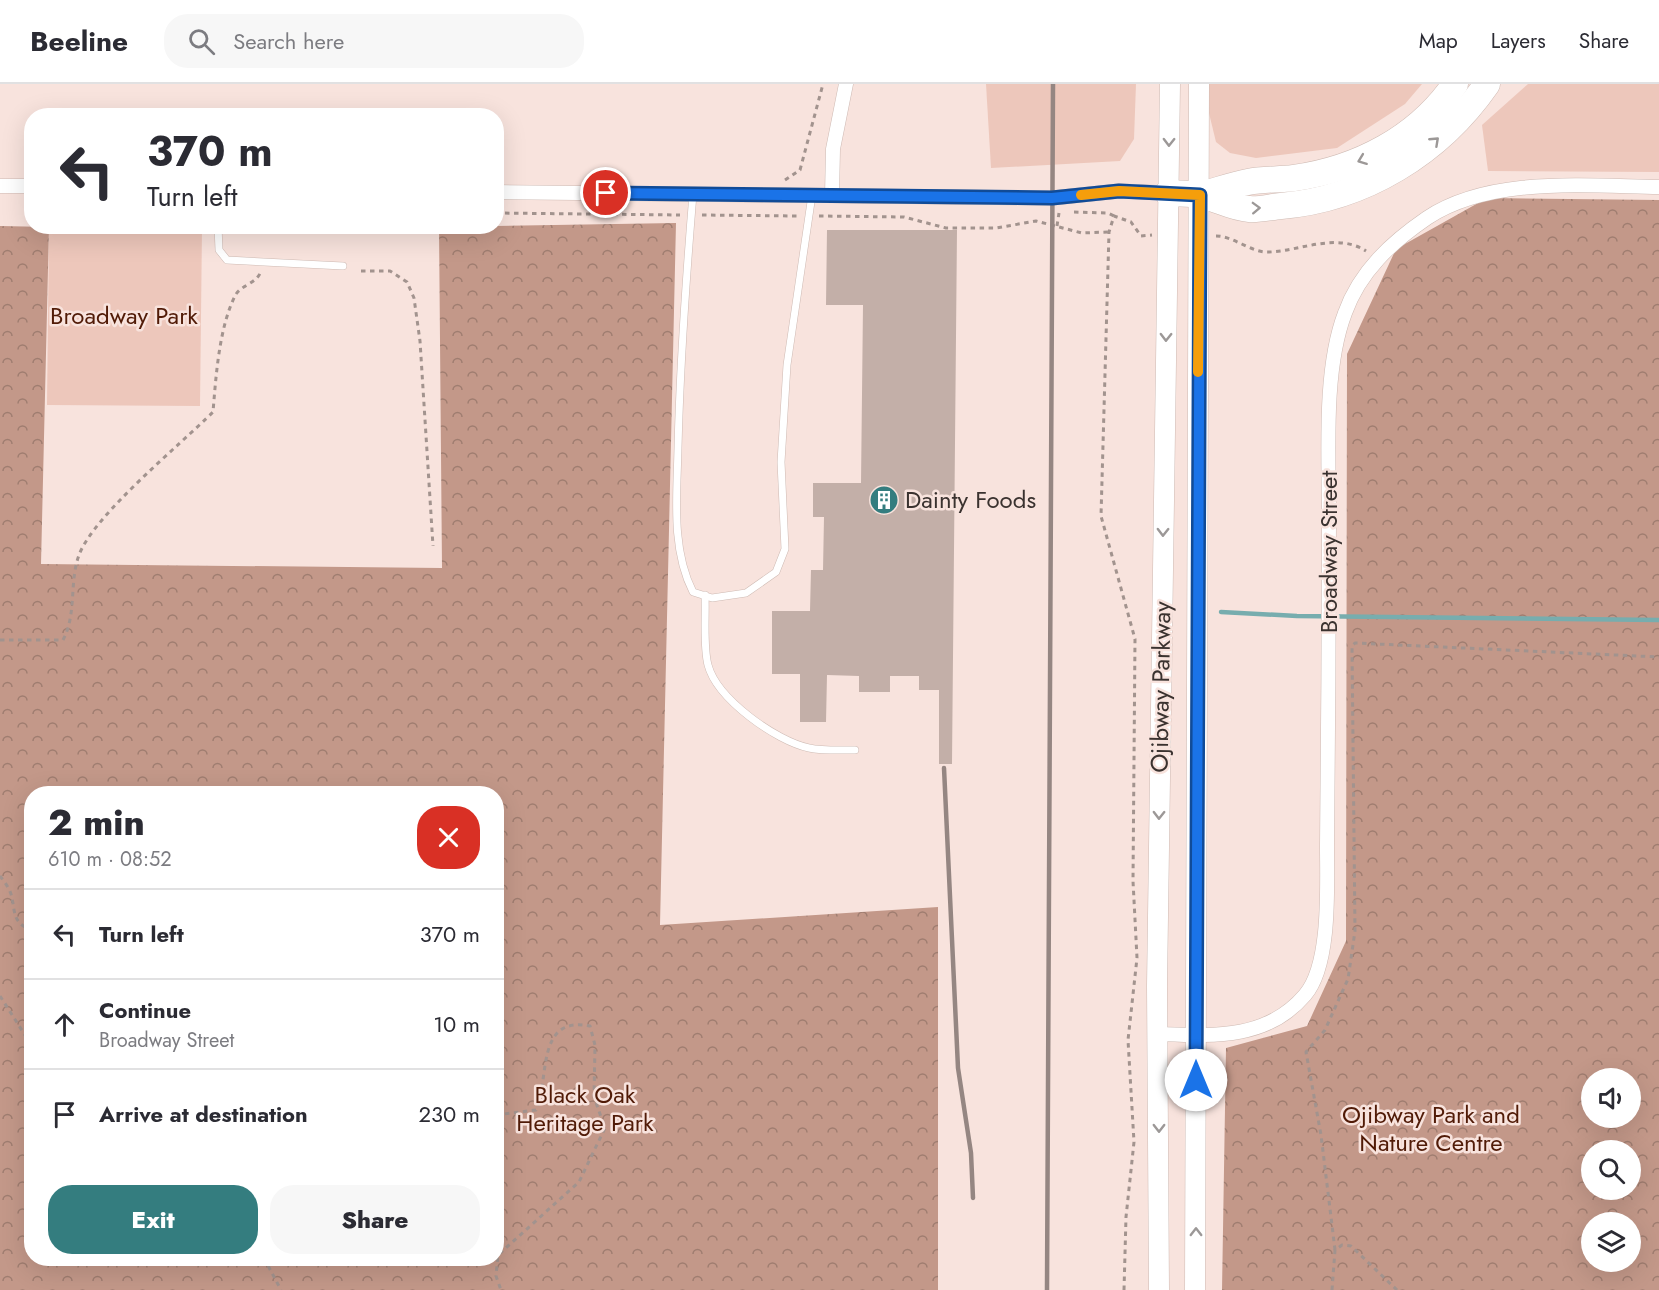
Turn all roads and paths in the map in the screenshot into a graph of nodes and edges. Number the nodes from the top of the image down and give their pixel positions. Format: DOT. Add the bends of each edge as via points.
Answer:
graph roads {
  1 [pos="823,84"];
  2 [pos="846,84"];
  3 [pos="1170,84"];
  4 [pos="1199,84"];
  5 [pos="1455,84"];
  6 [pos="1487,84"];
  7 [pos="780,181"];
  8 [pos="0,186"];
  9 [pos="24,186"];
  10 [pos="1659,187"];
  11 [pos="504,192"];
  12 [pos="693,194"];
  13 [pos="1168,194"];
  14 [pos="812,195"];
  15 [pos="832,195"];
  16 [pos="1200,195"];
  17 [pos="1061,212"];
  18 [pos="1072,212"];
  19 [pos="1114,216"];
  20 [pos="1056,226"];
  21 [pos="218,234"];
  22 [pos="264,264"];
  23 [pos="343,266"];
  24 [pos="361,271"];
  25 [pos="433,546"];
  26 [pos="705,596"];
  27 [pos="0,640"];
  28 [pos="1659,657"];
  29 [pos="855,750"];
  30 [pos="0,876"];
  31 [pos="24,928"];
  32 [pos="0,996"];
  33 [pos="24,1034"];
  34 [pos="1159,1034"];
  35 [pos="1196,1036"];
  36 [pos="504,1114"];
  37 [pos="504,1250"];
  38 [pos="1335,1250"];
  39 [pos="268,1266"];
  40 [pos="497,1266"];
  41 [pos="281,1290"];
  42 [pos="501,1290"];
  43 [pos="1159,1290"];
  44 [pos="1196,1290"];
  45 [pos="1332,1290"];
  46 [pos="1397,1290"];
  1 -- 7 [label="path" via="800,170"];
  2 -- 15 [label="street" via="833,149"];
  3 -- 13 [label="main road, Ojibway Parkway, one-way"];
  4 -- 16 [label="main road, Ojibway Parkway"];
  5 -- 16 [label="highway, one-way" via="1413,130 1374,155 1335,170 1248,182"];
  16 -- 6 [label="highway, one-way" via="1248,209 1294,205 1368,185 1429,147"];
  8 -- 9 [label="street"];
  10 -- 35 [label="street, Broadway Street" via="1562,186 1497,191 1470,198 1429,217 1377,258 1351,297 1334,352 1330,434 1327,880 1321,962 1306,994 1278,1018 1251,1032"];
  11 -- 12 [label="street"];
  12 -- 14 [label="street"];
  12 -- 26 [label="lane" via="680,347 677,526 683,574 693,592"];
  13 -- 15 [label="street" via="1119,191 1052,198"];
  13 -- 16 [label="highway"];
  13 -- 34 [label="main road, Ojibway Parkway, one-way"];
  14 -- 15 [label="street"];
  14 -- 26 [label="lane" via="787,366 781,462 785,549 776,572 746,593"];
  16 -- 35 [label="main road, Ojibway Parkway"];
  17 -- 20 [label="path" via="1057,214"];
  18 -- 19 [label="path"];
  21 -- 22 [label="lane" via="222,257 235,263"];
  22 -- 23 [label="lane"];
  22 -- 27 [label="path" via="260,277 235,294 218,356 213,412 106,515 80,553 63,640"];
  24 -- 25 [label="path" via="390,271 407,282 414,298"];
  26 -- 29 [label="lane" via="708,666 723,691 750,718 808,748"];
  28 -- 38 [label="path" via="1355,642 1352,646 1355,931 1348,979 1325,1030 1306,1052 1322,1135"];
  30 -- 31 [label="path" via="11,892 12,910"];
  32 -- 33 [label="path"];
  34 -- 35 [label="street, Broadway Street"];
  34 -- 43 [label="main road, Ojibway Parkway, one-way"];
  44 -- 35 [label="main road, Ojibway Parkway, one-way"];
  36 -- 37 [label="path" via="536,1110 551,1041 577,1023 590,1026 595,1045 594,1098 605,1128 579,1182"];
  38 -- 45 [label="path"];
  38 -- 46 [label="path" via="1342,1245 1351,1246"];
  39 -- 41 [label="path"];
  40 -- 42 [label="path"];
}
